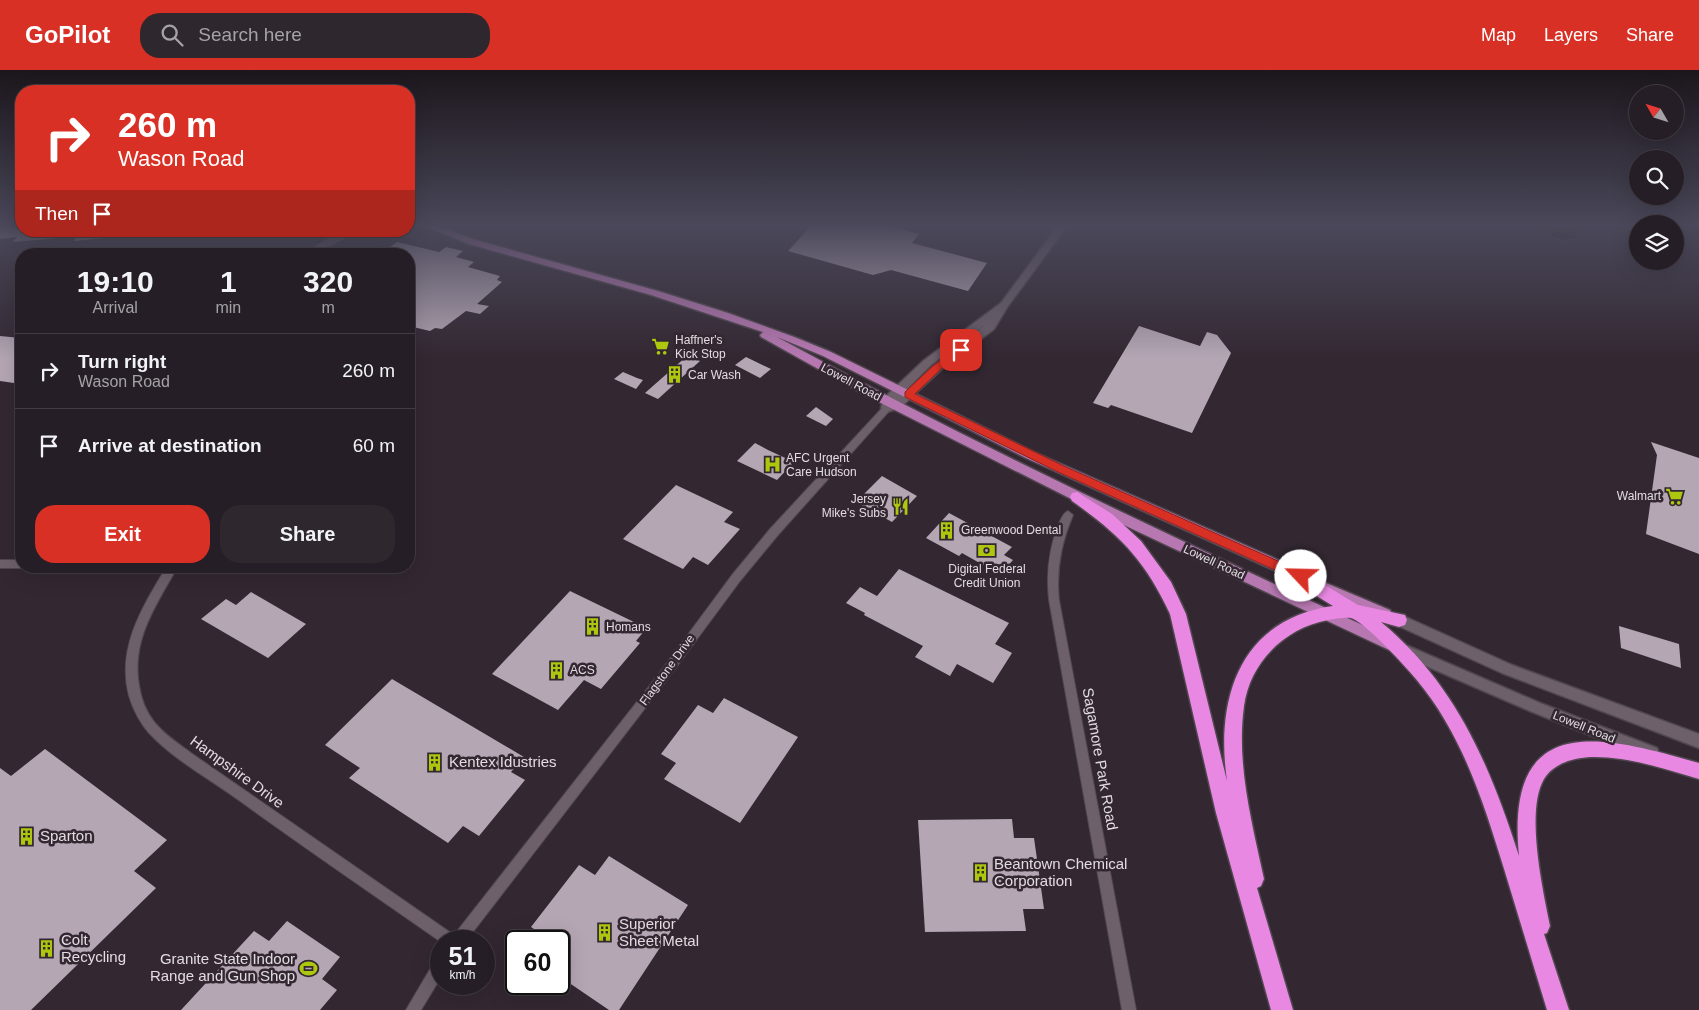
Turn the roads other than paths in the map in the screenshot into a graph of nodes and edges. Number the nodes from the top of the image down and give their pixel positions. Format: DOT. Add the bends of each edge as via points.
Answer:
graph roads {
  1 [pos="570,270"];
  2 [pos="1030,270"];
  3 [pos="743,322"];
  4 [pos="904,392"];
  5 [pos="890,405"];
  6 [pos="1077,497"];
  7 [pos="1068,515"];
  8 [pos="0,564"];
  9 [pos="15,564"];
  10 [pos="1284,569"];
  11 [pos="170,573"];
  12 [pos="1352,610"];
  13 [pos="1323,613"];
  14 [pos="1399,620"];
  15 [pos="1398,648"];
  16 [pos="1699,741"];
  17 [pos="1699,771"];
  18 [pos="435,930"];
  19 [pos="467,930"];
  20 [pos="430,982"];
  21 [pos="1276,986"];
  22 [pos="1556,1005"];
  23 [pos="413,1010"];
  24 [pos="1130,1010"];
  25 [pos="1282,1010"];
  1 -- 3 [label="main road, Lowell Road"];
  2 -- 4 [label="main road" via="985,331"];
  3 -- 4 [label="main road, Lowell Road" via="809,347"];
  3 -- 5 [label="main road, Lowell Road"];
  4 -- 5 [label="main road"];
  4 -- 10 [label="main road, Lowell Road" via="1062,470"];
  5 -- 6 [label="main road, Lowell Road"];
  5 -- 19 [label="street, Flagstone Drive" via="740,573"];
  6 -- 13 [label="main road, Lowell Road"];
  6 -- 21 [label="highway" via="1114,524 1139,550 1163,582 1178,614 1226,813"];
  7 -- 24 [label="street, Sagamore Park Road" via="1054,553 1053,592"];
  8 -- 9 [label="street"];
  10 -- 12 [label="highway"];
  10 -- 14 [label="main road, Lowell Road"];
  11 -- 18 [label="street, Hampshire Drive" via="142,620 131,656 136,700 154,729 171,745"];
  12 -- 13 [label="highway"];
  12 -- 14 [label="highway"];
  12 -- 15 [label="highway"];
  13 -- 15 [label="main road, Lowell Road"];
  13 -- 21 [label="highway" via="1296,622 1265,642 1245,674 1234,711 1237,791"];
  14 -- 16 [label="main road, Lowell Road" via="1515,672"];
  15 -- 17 [label="main road, Lowell Road" via="1535,707"];
  15 -- 22 [label="highway" via="1441,699 1474,756 1489,792"];
  17 -- 22 [label="highway" via="1632,754 1591,749 1557,757 1538,773 1529,800 1529,855"];
  20 -- 23 [label="street"];
  21 -- 25 [label="highway"];
}
